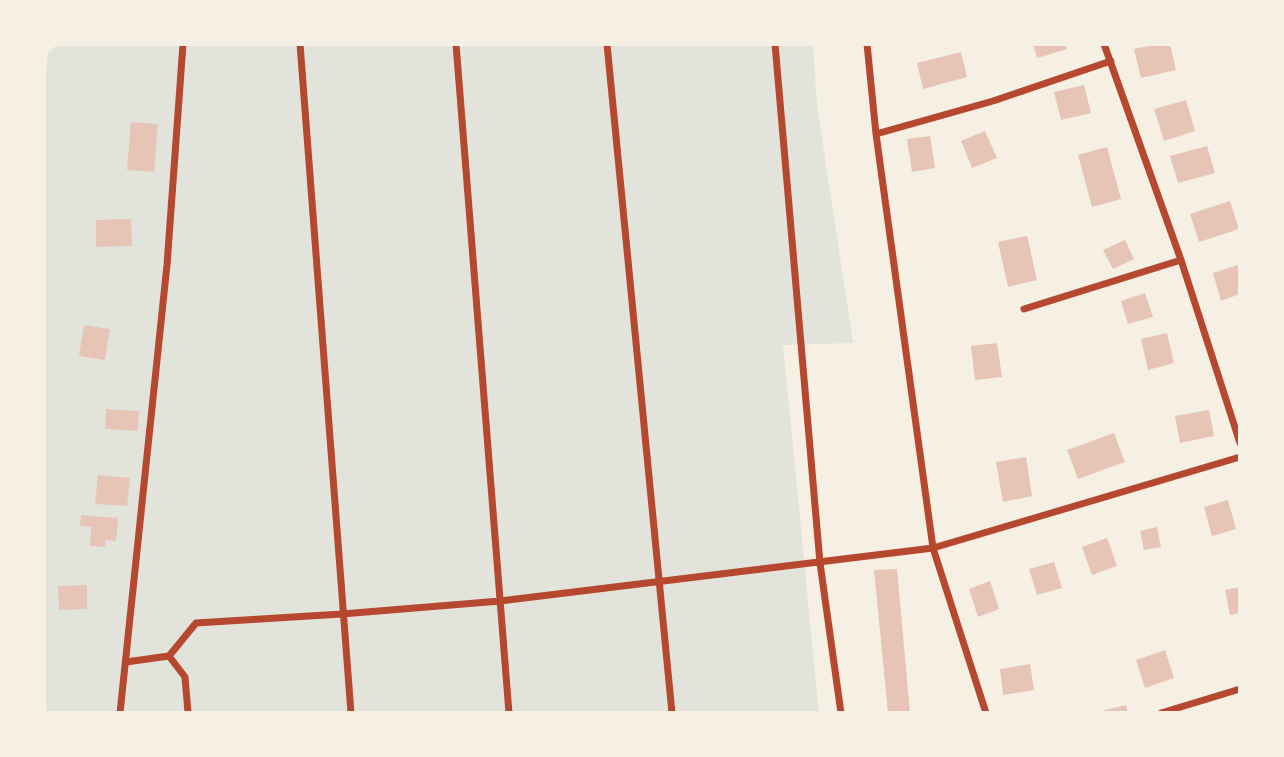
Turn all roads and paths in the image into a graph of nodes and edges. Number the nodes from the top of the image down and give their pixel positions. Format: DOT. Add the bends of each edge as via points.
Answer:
graph roads {
  1 [pos="183,44"];
  2 [pos="300,44"];
  3 [pos="456,44"];
  4 [pos="607,44"];
  5 [pos="775,44"];
  6 [pos="867,44"];
  7 [pos="1104,44"];
  8 [pos="1111,61"];
  9 [pos="876,134"];
  10 [pos="1181,261"];
  11 [pos="1024,309"];
  12 [pos="1240,443"];
  13 [pos="1240,457"];
  14 [pos="933,548"];
  15 [pos="820,562"];
  16 [pos="661,580"];
  17 [pos="500,601"];
  18 [pos="342,614"];
  19 [pos="170,656"];
  20 [pos="126,662"];
  21 [pos="1240,689"];
  22 [pos="120,713"];
  23 [pos="188,713"];
  24 [pos="351,713"];
  25 [pos="509,713"];
  26 [pos="672,713"];
  27 [pos="841,713"];
  28 [pos="986,713"];
  29 [pos="1161,713"];
  1 -- 20 [label="street" via="167,265"];
  2 -- 18 [label="street"];
  3 -- 17 [label="street"];
  4 -- 16 [label="street"];
  5 -- 15 [label="street"];
  6 -- 9 [label="street"];
  7 -- 8 [label="street"];
  8 -- 9 [label="street"];
  8 -- 10 [label="street"];
  9 -- 14 [label="street"];
  10 -- 11 [label="street"];
  10 -- 12 [label="street"];
  13 -- 14 [label="street"];
  14 -- 15 [label="street"];
  14 -- 28 [label="street"];
  15 -- 16 [label="street"];
  15 -- 27 [label="street"];
  16 -- 17 [label="street"];
  16 -- 26 [label="street"];
  17 -- 18 [label="street"];
  17 -- 25 [label="street"];
  18 -- 19 [label="street" via="196,623"];
  18 -- 24 [label="street"];
  19 -- 20 [label="street"];
  19 -- 23 [label="street" via="184,677"];
  20 -- 22 [label="street"];
  21 -- 29 [label="street"];
}
